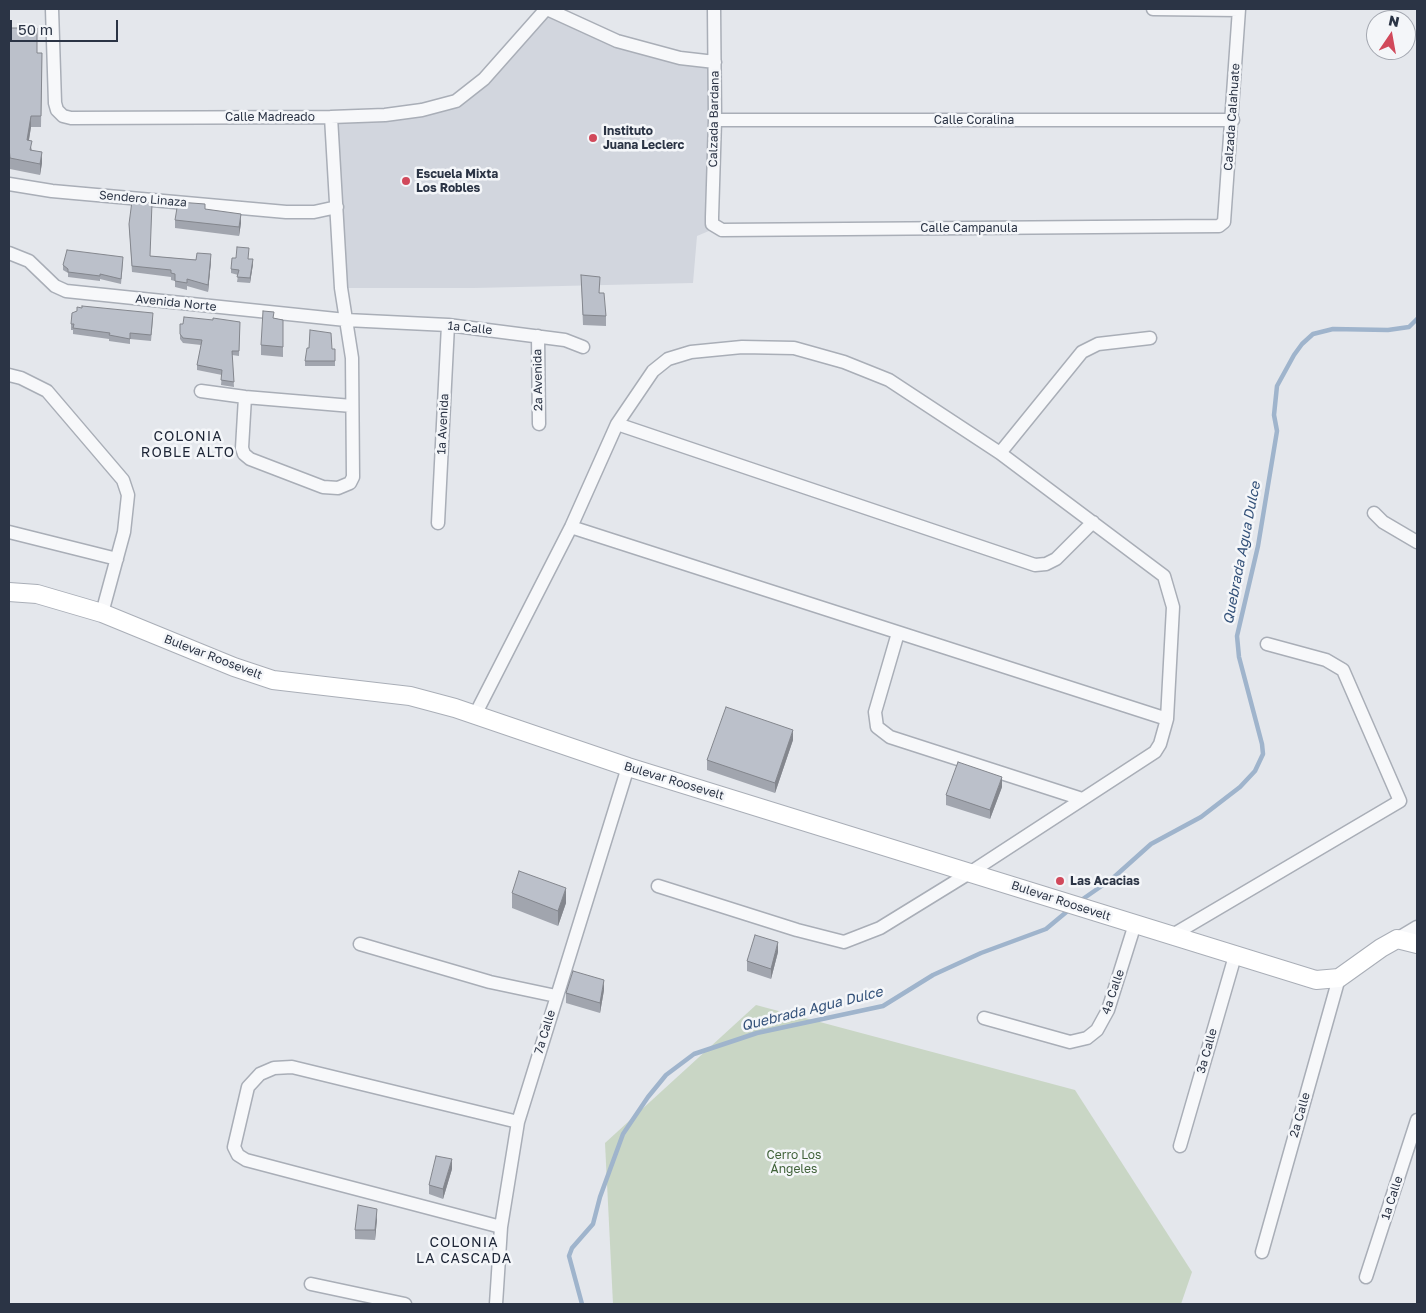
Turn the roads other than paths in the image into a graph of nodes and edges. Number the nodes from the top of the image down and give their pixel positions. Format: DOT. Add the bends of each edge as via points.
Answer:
graph roads {
  1 [pos="52,9"];
  2 [pos="546,9"];
  3 [pos="714,9"];
  4 [pos="1153,9"];
  5 [pos="1239,9"];
  6 [pos="715,62"];
  7 [pos="331,116"];
  8 [pos="715,120"];
  9 [pos="1233,120"];
  10 [pos="9,184"];
  11 [pos="336,207"];
  12 [pos="1222,225"];
  13 [pos="716,228"];
  14 [pos="9,253"];
  15 [pos="351,320"];
  16 [pos="448,325"];
  17 [pos="538,336"];
  18 [pos="1150,338"];
  19 [pos="583,347"];
  20 [pos="9,375"];
  21 [pos="201,391"];
  22 [pos="246,398"];
  23 [pos="352,406"];
  24 [pos="539,424"];
  25 [pos="617,424"];
  26 [pos="1000,453"];
  27 [pos="1374,513"];
  28 [pos="1093,522"];
  29 [pos="438,523"];
  30 [pos="571,527"];
  31 [pos="9,532"];
  32 [pos="1417,542"];
  33 [pos="117,559"];
  34 [pos="9,592"];
  35 [pos="102,613"];
  36 [pos="898,633"];
  37 [pos="1267,644"];
  38 [pos="474,715"];
  39 [pos="1167,719"];
  40 [pos="628,767"];
  41 [pos="1082,799"];
  42 [pos="971,872"];
  43 [pos="658,886"];
  44 [pos="1135,924"];
  45 [pos="1417,927"];
  46 [pos="1171,936"];
  47 [pos="1397,939"];
  48 [pos="360,944"];
  49 [pos="1417,944"];
  50 [pos="1235,956"];
  51 [pos="1339,978"];
  52 [pos="556,996"];
  53 [pos="984,1018"];
  54 [pos="1417,1120"];
  55 [pos="518,1122"];
  56 [pos="1180,1146"];
  57 [pos="501,1228"];
  58 [pos="1262,1252"];
  59 [pos="1366,1277"];
  60 [pos="311,1284"];
  61 [pos="404,1304"];
  62 [pos="496,1304"];
  1 -- 7 [label="street, Calle Madreado" via="54,103 63,116"];
  2 -- 6 [label="street" via="617,41 680,58"];
  2 -- 7 [label="street, Calle Madreado" via="484,79 456,101 404,112"];
  3 -- 6 [label="street, Calzada Bardana"];
  4 -- 5 [label="street"];
  5 -- 9 [label="street, Calzada Calahuate"];
  6 -- 8 [label="street, Calzada Bardana"];
  7 -- 11 [label="street"];
  8 -- 9 [label="street, Calle Coralina"];
  8 -- 13 [label="street, Calzada Bardana" via="712,224"];
  9 -- 12 [label="street, Calzada Calahuate"];
  10 -- 11 [label="street, Sendero Linaza" via="52,191 286,212 314,212"];
  11 -- 15 [label="street" via="341,288"];
  12 -- 13 [label="street, Calle Campanula"];
  14 -- 15 [label="street, Avenida Norte" via="29,261 66,291"];
  15 -- 16 [label="street, 1a Calle"];
  15 -- 23 [label="street"];
  16 -- 17 [label="street, 1a Calle"];
  16 -- 29 [label="street, 1a Avenida"];
  17 -- 19 [label="street, 1a Calle" via="565,340"];
  17 -- 24 [label="street, 2a Avenida"];
  18 -- 26 [label="street" via="1098,344 1082,352"];
  20 -- 33 [label="street" via="47,391 123,480 128,495"];
  21 -- 22 [label="street"];
  22 -- 23 [label="street"];
  22 -- 23 [label="street" via="244,454 323,487 338,488 350,483 353,477"];
  25 -- 26 [label="street" via="653,371 668,359 691,352 742,347 794,348 844,362 889,380"];
  25 -- 28 [label="street" via="1035,565 1056,559"];
  25 -- 30 [label="street"];
  26 -- 28 [label="street"];
  27 -- 32 [label="street"];
  28 -- 39 [label="street" via="1164,576 1173,606"];
  30 -- 36 [label="street"];
  30 -- 38 [label="street"];
  31 -- 33 [label="street"];
  33 -- 35 [label="street"];
  34 -- 35 [label="main road, Bulevar Roosevelt" via="37,594"];
  35 -- 38 [label="main road, Bulevar Roosevelt" via="273,680 410,696"];
  36 -- 39 [label="street"];
  36 -- 41 [label="street" via="875,712 877,727 890,737"];
  37 -- 46 [label="street" via="1326,660 1343,670 1400,801"];
  38 -- 40 [label="main road, Bulevar Roosevelt"];
  39 -- 41 [label="street" via="1155,752"];
  40 -- 42 [label="main road, Bulevar Roosevelt"];
  40 -- 52 [label="street, 7a Calle"];
  41 -- 42 [label="street"];
  42 -- 43 [label="street" via="880,928 844,942"];
  42 -- 44 [label="main road, Bulevar Roosevelt"];
  44 -- 46 [label="main road, Bulevar Roosevelt"];
  44 -- 53 [label="street, 4a Calle" via="1108,1010 1098,1030 1087,1038 1070,1042"];
  45 -- 47 [label="street"];
  46 -- 50 [label="main road, Bulevar Roosevelt"];
  47 -- 49 [label="main road"];
  47 -- 51 [label="main road"];
  48 -- 52 [label="street" via="490,982"];
  50 -- 51 [label="main road, Bulevar Roosevelt" via="1316,980"];
  50 -- 56 [label="street, 3a Calle"];
  51 -- 58 [label="street, 2a Calle"];
  52 -- 55 [label="street, 7a Calle"];
  54 -- 59 [label="street, 1a Calle"];
  55 -- 57 [label="street, 7a Calle"];
  55 -- 57 [label="street" via="292,1068 274,1068 260,1074 248,1087 234,1147 246,1160"];
  57 -- 62 [label="street, 7a Calle"];
  60 -- 61 [label="street"];
}
